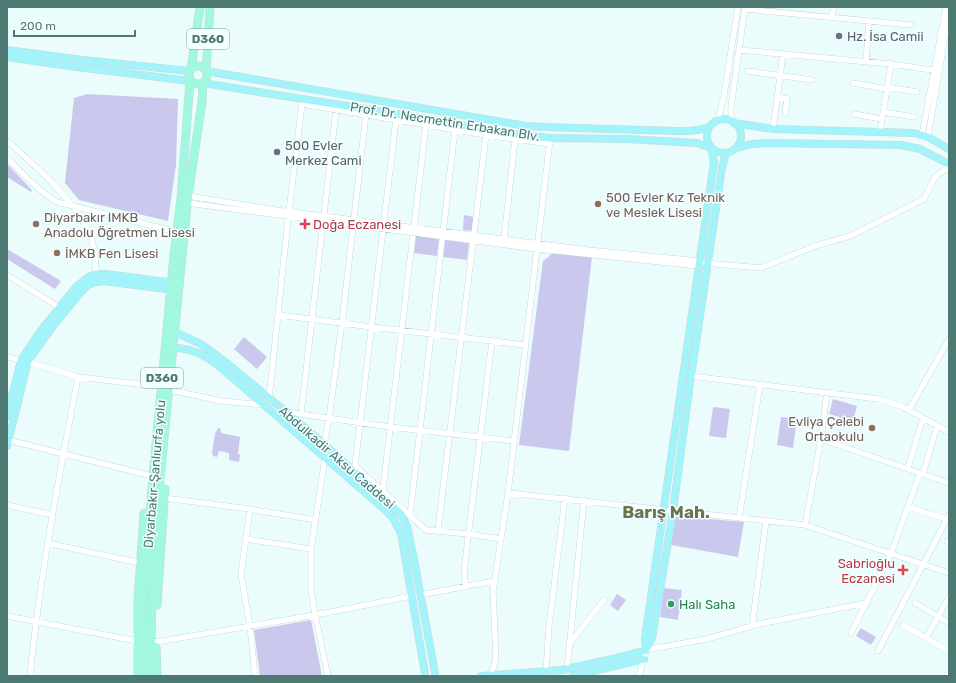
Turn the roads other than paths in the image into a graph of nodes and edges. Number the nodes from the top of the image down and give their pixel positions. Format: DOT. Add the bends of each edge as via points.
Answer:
graph roads {
  1 [pos="200,7"];
  2 [pos="210,7"];
  3 [pos="738,7"];
  4 [pos="834,7"];
  5 [pos="946,7"];
  6 [pos="745,8"];
  7 [pos="793,10"];
  8 [pos="949,13"];
  9 [pos="832,17"];
  10 [pos="869,21"];
  11 [pos="911,25"];
  12 [pos="948,26"];
  13 [pos="7,50"];
  14 [pos="739,50"];
  15 [pos="783,54"];
  16 [pos="7,57"];
  17 [pos="866,62"];
  18 [pos="891,64"];
  19 [pos="190,70"];
  20 [pos="747,70"];
  21 [pos="206,71"];
  22 [pos="937,71"];
  23 [pos="780,75"];
  24 [pos="812,80"];
  25 [pos="190,81"];
  26 [pos="203,83"];
  27 [pos="853,83"];
  28 [pos="887,88"];
  29 [pos="918,92"];
  30 [pos="777,97"];
  31 [pos="336,110"];
  32 [pos="883,112"];
  33 [pos="366,114"];
  34 [pos="785,114"];
  35 [pos="854,114"];
  36 [pos="914,117"];
  37 [pos="882,119"];
  38 [pos="396,120"];
  39 [pos="718,120"];
  40 [pos="734,123"];
  41 [pos="426,125"];
  42 [pos="709,127"];
  43 [pos="772,129"];
  44 [pos="455,130"];
  45 [pos="880,132"];
  46 [pos="486,135"];
  47 [pos="925,136"];
  48 [pos="515,140"];
  49 [pos="7,141"];
  50 [pos="550,141"];
  51 [pos="711,148"];
  52 [pos="736,148"];
  53 [pos="949,149"];
  54 [pos="726,153"];
  55 [pos="7,158"];
  56 [pos="949,164"];
  57 [pos="187,199"];
  58 [pos="73,207"];
  59 [pos="289,214"];
  60 [pos="323,219"];
  61 [pos="353,222"];
  62 [pos="383,226"];
  63 [pos="413,230"];
  64 [pos="177,232"];
  65 [pos="443,234"];
  66 [pos="474,237"];
  67 [pos="504,239"];
  68 [pos="537,246"];
  69 [pos="183,254"];
  70 [pos="174,255"];
  71 [pos="699,263"];
  72 [pos="708,263"];
  73 [pos="96,274"];
  74 [pos="7,275"];
  75 [pos="166,286"];
  76 [pos="59,307"];
  77 [pos="278,315"];
  78 [pos="312,320"];
  79 [pos="342,323"];
  80 [pos="372,327"];
  81 [pos="401,330"];
  82 [pos="179,334"];
  83 [pos="432,334"];
  84 [pos="461,337"];
  85 [pos="949,339"];
  86 [pos="492,341"];
  87 [pos="195,342"];
  88 [pos="526,344"];
  89 [pos="178,348"];
  90 [pos="188,349"];
  91 [pos="7,357"];
  92 [pos="24,361"];
  93 [pos="691,376"];
  94 [pos="78,377"];
  95 [pos="760,385"];
  96 [pos="156,386"];
  97 [pos="174,391"];
  98 [pos="827,392"];
  99 [pos="266,402"];
  100 [pos="910,410"];
  101 [pos="284,412"];
  102 [pos="301,414"];
  103 [pos="7,416"];
  104 [pos="329,418"];
  105 [pos="923,418"];
  106 [pos="361,423"];
  107 [pos="937,426"];
  108 [pos="390,427"];
  109 [pos="420,431"];
  110 [pos="949,432"];
  111 [pos="450,435"];
  112 [pos="480,438"];
  113 [pos="821,439"];
  114 [pos="514,442"];
  115 [pos="8,443"];
  116 [pos="324,445"];
  117 [pos="63,454"];
  118 [pos="325,458"];
  119 [pos="908,468"];
  120 [pos="921,474"];
  121 [pos="148,475"];
  122 [pos="949,483"];
  123 [pos="381,492"];
  124 [pos="508,492"];
  125 [pos="164,498"];
  126 [pos="565,498"];
  127 [pos="584,500"];
  128 [pos="7,505"];
  129 [pos="908,506"];
  130 [pos="250,509"];
  131 [pos="664,510"];
  132 [pos="673,511"];
  133 [pos="52,515"];
  134 [pos="410,515"];
  135 [pos="948,517"];
  136 [pos="739,518"];
  137 [pos="316,520"];
  138 [pos="766,521"];
  139 [pos="805,525"];
  140 [pos="438,530"];
  141 [pos="468,534"];
  142 [pos="246,539"];
  143 [pos="502,539"];
  144 [pos="47,543"];
  145 [pos="311,549"];
  146 [pos="892,554"];
  147 [pos="140,563"];
  148 [pos="924,565"];
  149 [pos="949,573"];
  150 [pos="494,581"];
  151 [pos="466,587"];
  152 [pos="416,596"];
  153 [pos="949,597"];
  154 [pos="604,600"];
  155 [pos="915,602"];
  156 [pos="867,603"];
  157 [pos="315,615"];
  158 [pos="7,616"];
  159 [pos="938,616"];
  160 [pos="35,622"];
  161 [pos="949,623"];
  162 [pos="903,625"];
  163 [pos="250,626"];
  164 [pos="753,626"];
  165 [pos="851,633"];
  166 [pos="926,638"];
  167 [pos="137,641"];
  168 [pos="156,642"];
  169 [pos="569,644"];
  170 [pos="646,650"];
  171 [pos="878,651"];
  172 [pos="949,651"];
  173 [pos="644,659"];
  174 [pos="568,669"];
  175 [pos="546,672"];
  176 [pos="949,672"];
  177 [pos="424,675"];
  178 [pos="438,675"];
  179 [pos="491,675"];
  180 [pos="30,676"];
  181 [pos="138,676"];
  182 [pos="144,676"];
  183 [pos="152,676"];
  184 [pos="157,676"];
  185 [pos="255,676"];
  186 [pos="328,676"];
  187 [pos="481,676"];
  188 [pos="573,676"];
  189 [pos="639,676"];
  190 [pos="947,676"];
  1 -- 19 [label="highway, D360"];
  2 -- 21 [label="highway, D360"];
  3 -- 39 [label="street"];
  4 -- 9 [label="street"];
  5 -- 22 [label="street"];
  6 -- 7 [label="street"];
  6 -- 14 [label="street"];
  7 -- 9 [label="street"];
  8 -- 12 [label="street"];
  9 -- 10 [label="street"];
  10 -- 11 [label="street"];
  10 -- 17 [label="street"];
  12 -- 22 [label="street"];
  13 -- 19 [label="main road"];
  14 -- 15 [label="street"];
  14 -- 40 [label="street" via="731,106"];
  15 -- 17 [label="street"];
  15 -- 23 [label="street"];
  16 -- 25 [label="main road"];
  17 -- 18 [label="street"];
  18 -- 22 [label="street"];
  18 -- 28 [label="street"];
  19 -- 21 [label="highway, D360" via="198,66"];
  19 -- 25 [label="highway, D360"];
  20 -- 23 [label="street"];
  21 -- 26 [label="highway, D360" via="207,77"];
  21 -- 42 [label="main road, Prof. Dr. Necmettin Erbakan Blv." via="526,126 683,130"];
  22 -- 47 [label="street"];
  23 -- 24 [label="street"];
  23 -- 30 [label="street"];
  25 -- 26 [label="highway"];
  25 -- 64 [label="highway, Diyarbakır-Şanlıurfa yolu / D360"];
  26 -- 50 [label="main road, Prof. Dr. Necmettin Erbakan Blv."];
  26 -- 57 [label="highway, Diyarbakır-Şanlıurfa yolu / D360"];
  27 -- 28 [label="street"];
  28 -- 29 [label="street"];
  28 -- 32 [label="street"];
  30 -- 34 [label="street" via="787,99"];
  30 -- 43 [label="street"];
  31 -- 33 [label="street"];
  31 -- 59 [label="street" via="302,104"];
  31 -- 60 [label="street"];
  32 -- 36 [label="street"];
  32 -- 37 [label="street"];
  33 -- 38 [label="street"];
  33 -- 61 [label="street"];
  35 -- 37 [label="street"];
  37 -- 45 [label="street"];
  38 -- 41 [label="street"];
  38 -- 62 [label="street"];
  39 -- 40 [label="main road" via="729,120"];
  39 -- 42 [label="main road"];
  40 -- 43 [label="main road"];
  40 -- 52 [label="main road" via="741,138"];
  41 -- 44 [label="street"];
  41 -- 63 [label="street"];
  42 -- 51 [label="main road" via="706,138"];
  43 -- 45 [label="main road"];
  44 -- 46 [label="street"];
  44 -- 65 [label="street"];
  45 -- 47 [label="main road" via="914,133"];
  46 -- 48 [label="street"];
  46 -- 66 [label="street"];
  47 -- 53 [label="main road"];
  48 -- 50 [label="street"];
  48 -- 67 [label="street"];
  49 -- 58 [label="street"];
  50 -- 51 [label="main road, Prof. Dr. Necmettin Erbakan Blv." via="627,139 697,143"];
  50 -- 68 [label="street"];
  51 -- 54 [label="main road"];
  51 -- 71 [label="main road" via="714,162"];
  52 -- 54 [label="main road"];
  52 -- 56 [label="main road" via="766,142 901,145 920,149"];
  54 -- 72 [label="main road"];
  55 -- 58 [label="street" via="46,195"];
  56 -- 72 [label="street" via="935,177 924,199 850,236 815,246 761,268"];
  57 -- 59 [label="street"];
  57 -- 69 [label="highway, Diyarbakır-Şanlıurfa yolu / D360"];
  58 -- 64 [label="street"];
  58 -- 73 [label="street" via="92,241"];
  59 -- 60 [label="street"];
  59 -- 77 [label="street"];
  60 -- 61 [label="street"];
  60 -- 78 [label="street"];
  61 -- 62 [label="street"];
  61 -- 79 [label="street"];
  62 -- 63 [label="street"];
  62 -- 80 [label="street"];
  63 -- 65 [label="street"];
  63 -- 81 [label="street"];
  64 -- 70 [label="highway, Diyarbakır-Şanlıurfa yolu / D360"];
  65 -- 66 [label="street"];
  65 -- 83 [label="street"];
  66 -- 67 [label="street"];
  66 -- 68 [label="street"];
  66 -- 84 [label="street"];
  67 -- 68 [label="street"];
  68 -- 71 [label="street"];
  68 -- 88 [label="street"];
  69 -- 82 [label="highway" via="185,269"];
  69 -- 183 [label="highway, Diyarbakır-Şanlıurfa yolu / D360" via="152,569"];
  70 -- 75 [label="highway" via="169,263"];
  70 -- 182 [label="highway, Diyarbakır-Şanlıurfa yolu / D360" via="143,594"];
  71 -- 72 [label="street"];
  71 -- 131 [label="main road"];
  72 -- 93 [label="main road"];
  73 -- 75 [label="main road"];
  73 -- 76 [label="main road" via="76,286"];
  74 -- 76 [label="street"];
  75 -- 92 [label="main road" via="104,281 88,285"];
  75 -- 96 [label="highway"];
  76 -- 92 [label="main road" via="42,329"];
  77 -- 78 [label="street"];
  77 -- 99 [label="street"];
  78 -- 79 [label="street"];
  78 -- 102 [label="street"];
  79 -- 80 [label="street"];
  79 -- 104 [label="street"];
  80 -- 81 [label="street"];
  80 -- 106 [label="street"];
  81 -- 83 [label="street"];
  81 -- 108 [label="street"];
  82 -- 87 [label="main road, Abdulkadir Aksu Caddesi"];
  82 -- 89 [label="highway"];
  83 -- 84 [label="street"];
  83 -- 109 [label="street"];
  84 -- 86 [label="street"];
  84 -- 111 [label="street"];
  85 -- 100 [label="street"];
  86 -- 88 [label="street"];
  86 -- 112 [label="street"];
  87 -- 90 [label="main road" via="188,342"];
  87 -- 99 [label="main road, Abdulkadir Aksu Caddesi" via="227,363"];
  88 -- 114 [label="street"];
  89 -- 90 [label="main road, Abdulkadir Aksu Caddesi"];
  89 -- 97 [label="highway"];
  90 -- 99 [label="main road, Abdulkadir Aksu Caddesi" via="205,355"];
  91 -- 92 [label="street"];
  92 -- 94 [label="street"];
  92 -- 103 [label="main road"];
  92 -- 115 [label="main road"];
  93 -- 95 [label="street"];
  93 -- 132 [label="main road"];
  94 -- 96 [label="street"];
  94 -- 117 [label="street"];
  95 -- 98 [label="street"];
  95 -- 136 [label="street"];
  96 -- 121 [label="highway"];
  97 -- 99 [label="street" via="222,401"];
  97 -- 125 [label="highway"];
  98 -- 100 [label="street" via="890,401"];
  98 -- 113 [label="street"];
  99 -- 101 [label="main road, Abdulkadir Aksu Caddesi"];
  99 -- 118 [label="main road, Abdulkadir Aksu Caddesi"];
  100 -- 105 [label="street"];
  101 -- 102 [label="street"];
  101 -- 116 [label="main road, Abdulkadir Aksu Caddesi"];
  102 -- 104 [label="street"];
  104 -- 106 [label="street"];
  104 -- 116 [label="street"];
  105 -- 107 [label="street"];
  105 -- 119 [label="street"];
  106 -- 108 [label="street"];
  106 -- 123 [label="street" via="355,466"];
  107 -- 110 [label="street"];
  107 -- 120 [label="street"];
  108 -- 109 [label="street"];
  108 -- 123 [label="street"];
  109 -- 111 [label="street"];
  109 -- 134 [label="street"];
  111 -- 112 [label="street"];
  111 -- 140 [label="street"];
  112 -- 114 [label="street"];
  112 -- 141 [label="street"];
  113 -- 119 [label="street"];
  113 -- 139 [label="street"];
  114 -- 124 [label="street"];
  115 -- 117 [label="street"];
  116 -- 123 [label="main road, Abdulkadir Aksu Caddesi"];
  117 -- 121 [label="street"];
  117 -- 133 [label="street"];
  118 -- 137 [label="street"];
  118 -- 152 [label="main road, Abdulkadir Aksu Caddesi" via="384,508 398,526"];
  119 -- 120 [label="street"];
  120 -- 122 [label="street"];
  120 -- 129 [label="street"];
  121 -- 147 [label="highway"];
  123 -- 134 [label="street"];
  123 -- 152 [label="main road, Abdulkadir Aksu Caddesi" via="404,519 412,551"];
  124 -- 126 [label="street"];
  124 -- 143 [label="street"];
  125 -- 130 [label="street"];
  125 -- 168 [label="highway"];
  126 -- 127 [label="street"];
  126 -- 175 [label="street" via="548,634"];
  127 -- 131 [label="street"];
  127 -- 169 [label="street"];
  128 -- 133 [label="street"];
  129 -- 135 [label="street"];
  129 -- 146 [label="street"];
  130 -- 137 [label="street"];
  130 -- 142 [label="street"];
  131 -- 132 [label="street"];
  131 -- 170 [label="main road" via="645,638"];
  132 -- 136 [label="street"];
  132 -- 170 [label="main road" via="652,638"];
  133 -- 144 [label="street"];
  134 -- 140 [label="street" via="426,530"];
  135 -- 148 [label="street"];
  136 -- 138 [label="street"];
  137 -- 145 [label="street"];
  138 -- 139 [label="street"];
  138 -- 164 [label="street"];
  139 -- 146 [label="street"];
  140 -- 141 [label="street"];
  141 -- 143 [label="street"];
  141 -- 151 [label="street" via="464,569"];
  142 -- 145 [label="street"];
  142 -- 163 [label="street" via="241,574"];
  143 -- 150 [label="street"];
  144 -- 147 [label="street"];
  144 -- 160 [label="street"];
  145 -- 157 [label="street" via="311,588"];
  146 -- 148 [label="street"];
  146 -- 156 [label="street"];
  147 -- 167 [label="highway"];
  148 -- 149 [label="street"];
  148 -- 171 [label="street"];
  150 -- 151 [label="street"];
  150 -- 179 [label="street" via="496,659"];
  151 -- 152 [label="street"];
  152 -- 157 [label="street"];
  152 -- 177 [label="main road, Abdulkadir Aksu Caddesi"];
  152 -- 178 [label="main road, Abdulkadir Aksu Caddesi"];
  153 -- 159 [label="street"];
  154 -- 169 [label="street"];
  155 -- 159 [label="street"];
  156 -- 164 [label="street"];
  156 -- 165 [label="street"];
  157 -- 163 [label="street"];
  157 -- 186 [label="street"];
  158 -- 160 [label="street"];
  159 -- 161 [label="street"];
  159 -- 166 [label="street"];
  160 -- 167 [label="street"];
  160 -- 180 [label="street"];
  162 -- 166 [label="street"];
  163 -- 168 [label="street"];
  163 -- 185 [label="street"];
  164 -- 170 [label="street" via="707,639"];
  166 -- 172 [label="street"];
  167 -- 181 [label="highway"];
  168 -- 184 [label="highway"];
  169 -- 174 [label="street"];
  170 -- 173 [label="street"];
  170 -- 174 [label="main road"];
  173 -- 188 [label="main road"];
  173 -- 189 [label="street"];
  174 -- 175 [label="main road"];
  175 -- 179 [label="main road"];
  176 -- 190 [label="street"];
  177 -- 178 [label="main road" via="432,672"];
  179 -- 187 [label="main road"];
}
